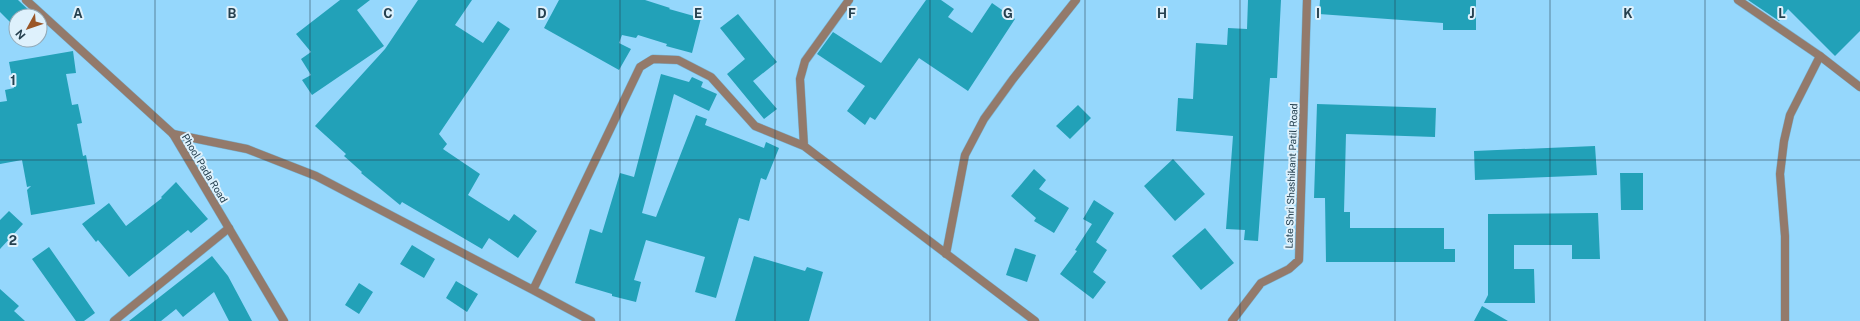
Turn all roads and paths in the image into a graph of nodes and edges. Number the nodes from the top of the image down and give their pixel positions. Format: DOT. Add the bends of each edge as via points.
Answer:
graph roads {
  1 [pos="26,0"];
  2 [pos="849,0"];
  3 [pos="1076,0"];
  4 [pos="1307,0"];
  5 [pos="1738,0"];
  6 [pos="1820,56"];
  7 [pos="1860,88"];
  8 [pos="174,134"];
  9 [pos="804,146"];
  10 [pos="229,228"];
  11 [pos="946,254"];
  12 [pos="533,290"];
  13 [pos="114,321"];
  14 [pos="284,321"];
  15 [pos="591,321"];
  16 [pos="1035,321"];
  17 [pos="1232,321"];
  18 [pos="1785,321"];
  1 -- 8 [label="street, Phool Pada Road"];
  2 -- 9 [label="street" via="805,61 800,79"];
  3 -- 11 [label="street" via="988,113 965,155"];
  4 -- 17 [label="street, Late Shri Shashikant Patil Road" via="1299,260 1289,269 1261,283"];
  5 -- 6 [label="street"];
  6 -- 7 [label="street"];
  6 -- 18 [label="street" via="1790,115 1784,141 1780,174 1785,236"];
  8 -- 10 [label="street, Phool Pada Road"];
  8 -- 12 [label="street" via="248,149 316,176"];
  9 -- 11 [label="street"];
  9 -- 12 [label="street" via="755,126 711,77 678,60 653,59 640,67"];
  10 -- 13 [label="street"];
  10 -- 14 [label="street, Phool Pada Road"];
  11 -- 16 [label="street"];
  12 -- 15 [label="street"];
}
